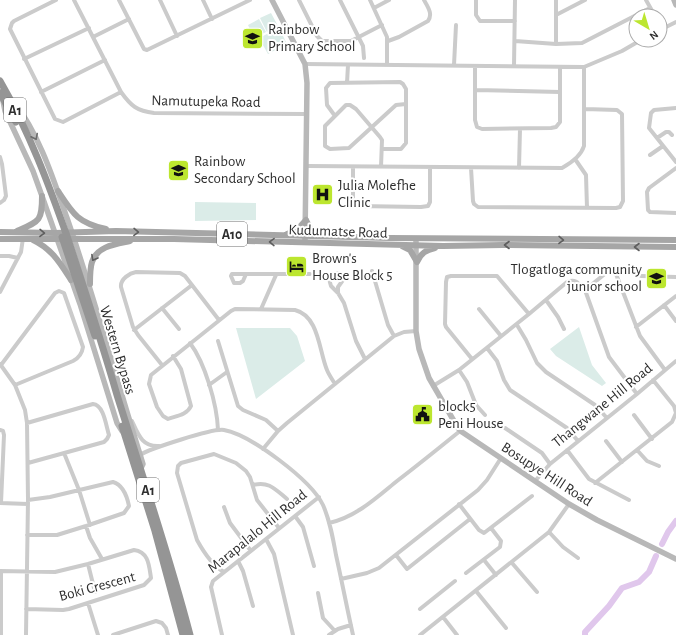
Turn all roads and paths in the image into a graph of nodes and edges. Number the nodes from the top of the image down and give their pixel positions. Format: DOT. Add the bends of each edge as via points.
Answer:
graph roads {
  1 [pos="56,0"];
  2 [pos="74,0"];
  3 [pos="119,0"];
  4 [pos="160,0"];
  5 [pos="203,0"];
  6 [pos="250,0"];
  7 [pos="272,0"];
  8 [pos="299,0"];
  9 [pos="340,0"];
  10 [pos="370,0"];
  11 [pos="389,0"];
  12 [pos="424,0"];
  13 [pos="476,0"];
  14 [pos="515,0"];
  15 [pos="556,0"];
  16 [pos="585,0"];
  17 [pos="646,0"];
  18 [pos="674,0"];
  19 [pos="243,1"];
  20 [pos="676,5"];
  21 [pos="374,8"];
  22 [pos="650,8"];
  23 [pos="556,14"];
  24 [pos="129,19"];
  25 [pos="212,19"];
  26 [pos="628,20"];
  27 [pos="515,22"];
  28 [pos="382,25"];
  29 [pos="456,25"];
  30 [pos="89,28"];
  31 [pos="178,36"];
  32 [pos="93,37"];
  33 [pos="359,37"];
  34 [pos="388,40"];
  35 [pos="515,41"];
  36 [pos="556,44"];
  37 [pos="628,48"];
  38 [pos="364,58"];
  39 [pos="24,59"];
  40 [pos="105,60"];
  41 [pos="305,64"];
  42 [pos="387,64"];
  43 [pos="348,65"];
  44 [pos="454,65"];
  45 [pos="475,66"];
  46 [pos="514,66"];
  47 [pos="560,66"];
  48 [pos="584,67"];
  49 [pos="0,81"];
  50 [pos="347,83"];
  51 [pos="476,90"];
  52 [pos="41,92"];
  53 [pos="121,92"];
  54 [pos="560,92"];
  55 [pos="3,93"];
  56 [pos="406,104"];
  57 [pos="676,108"];
  58 [pos="585,109"];
  59 [pos="307,114"];
  60 [pos="335,116"];
  61 [pos="372,126"];
  62 [pos="520,129"];
  63 [pos="672,135"];
  64 [pos="657,138"];
  65 [pos="28,140"];
  66 [pos="663,146"];
  67 [pos="382,149"];
  68 [pos="650,155"];
  69 [pos="674,156"];
  70 [pos="0,157"];
  71 [pos="575,159"];
  72 [pos="676,162"];
  73 [pos="307,166"];
  74 [pos="353,167"];
  75 [pos="381,167"];
  76 [pos="430,168"];
  77 [pos="470,168"];
  78 [pos="519,168"];
  79 [pos="676,168"];
  80 [pos="58,191"];
  81 [pos="42,196"];
  82 [pos="0,203"];
  83 [pos="63,207"];
  84 [pos="587,208"];
  85 [pos="676,213"];
  86 [pos="48,214"];
  87 [pos="306,220"];
  88 [pos="0,232"];
  89 [pos="16,232"];
  90 [pos="116,232"];
  91 [pos="56,236"];
  92 [pos="73,236"];
  93 [pos="279,236"];
  94 [pos="322,237"];
  95 [pos="26,238"];
  96 [pos="416,238"];
  97 [pos="0,239"];
  98 [pos="141,239"];
  99 [pos="305,240"];
  100 [pos="676,240"];
  101 [pos="401,246"];
  102 [pos="416,246"];
  103 [pos="443,246"];
  104 [pos="676,247"];
  105 [pos="80,255"];
  106 [pos="0,256"];
  107 [pos="18,258"];
  108 [pos="64,259"];
  109 [pos="417,262"];
  110 [pos="372,271"];
  111 [pos="246,274"];
  112 [pos="310,274"];
  113 [pos="276,275"];
  114 [pos="641,276"];
  115 [pos="676,277"];
  116 [pos="71,280"];
  117 [pos="90,284"];
  118 [pos="192,285"];
  119 [pos="585,290"];
  120 [pos="0,292"];
  121 [pos="338,293"];
  122 [pos="676,296"];
  123 [pos="546,300"];
  124 [pos="664,306"];
  125 [pos="162,308"];
  126 [pos="261,309"];
  127 [pos="479,309"];
  128 [pos="529,314"];
  129 [pos="219,320"];
  130 [pos="676,321"];
  131 [pos="517,324"];
  132 [pos="636,327"];
  133 [pos="179,329"];
  134 [pos="564,329"];
  135 [pos="134,330"];
  136 [pos="416,331"];
  137 [pos="394,336"];
  138 [pos="501,336"];
  139 [pos="218,341"];
  140 [pos="190,343"];
  141 [pos="487,348"];
  142 [pos="173,356"];
  143 [pos="365,360"];
  144 [pos="472,360"];
  145 [pos="676,361"];
  146 [pos="1,364"];
  147 [pos="162,365"];
  148 [pos="459,370"];
  149 [pos="665,370"];
  150 [pos="227,372"];
  151 [pos="653,380"];
  152 [pos="335,384"];
  153 [pos="15,385"];
  154 [pos="208,385"];
  155 [pos="433,386"];
  156 [pos="637,394"];
  157 [pos="676,413"];
  158 [pos="129,415"];
  159 [pos="485,415"];
  160 [pos="634,415"];
  161 [pos="607,418"];
  162 [pos="27,423"];
  163 [pos="674,423"];
  164 [pos="505,428"];
  165 [pos="218,430"];
  166 [pos="460,430"];
  167 [pos="1,431"];
  168 [pos="278,431"];
  169 [pos="125,436"];
  170 [pos="652,439"];
  171 [pos="578,441"];
  172 [pos="606,441"];
  173 [pos="164,446"];
  174 [pos="263,449"];
  175 [pos="566,450"];
  176 [pos="637,450"];
  177 [pos="64,453"];
  178 [pos="140,456"];
  179 [pos="501,458"];
  180 [pos="622,462"];
  181 [pos="28,463"];
  182 [pos="550,464"];
  183 [pos="659,466"];
  184 [pos="141,468"];
  185 [pos="535,481"];
  186 [pos="595,483"];
  187 [pos="253,485"];
  188 [pos="79,490"];
  189 [pos="532,496"];
  190 [pos="319,497"];
  191 [pos="287,498"];
  192 [pos="629,500"];
  193 [pos="28,502"];
  194 [pos="0,503"];
  195 [pos="459,504"];
  196 [pos="569,504"];
  197 [pos="224,507"];
  198 [pos="295,516"];
  199 [pos="470,519"];
  200 [pos="329,523"];
  201 [pos="88,526"];
  202 [pos="279,528"];
  203 [pos="491,528"];
  204 [pos="549,532"];
  205 [pos="27,535"];
  206 [pos="266,539"];
  207 [pos="251,551"];
  208 [pos="396,554"];
  209 [pos="578,558"];
  210 [pos="102,559"];
  211 [pos="676,559"];
  212 [pos="484,560"];
  213 [pos="238,561"];
  214 [pos="512,563"];
  215 [pos="88,564"];
  216 [pos="314,566"];
  217 [pos="0,571"];
  218 [pos="26,572"];
  219 [pos="224,572"];
  220 [pos="466,573"];
  221 [pos="496,576"];
  222 [pos="341,579"];
  223 [pos="455,581"];
  224 [pos="96,592"];
  225 [pos="476,592"];
  226 [pos="537,592"];
  227 [pos="318,593"];
  228 [pos="88,603"];
  229 [pos="253,606"];
  230 [pos="26,609"];
  231 [pos="420,609"];
  232 [pos="443,617"];
  233 [pos="351,625"];
  234 [pos="506,628"];
  235 [pos="334,631"];
  236 [pos="1,635"];
  237 [pos="26,635"];
  238 [pos="98,635"];
  239 [pos="113,635"];
  240 [pos="168,635"];
  241 [pos="183,635"];
  242 [pos="190,635"];
  243 [pos="222,635"];
  244 [pos="293,635"];
  245 [pos="329,635"];
  246 [pos="353,635"];
  247 [pos="420,635"];
  248 [pos="458,635"];
  1 -- 39 [label="street" via="12,23 10,29"];
  2 -- 30 [label="street, Namutupeka Road"];
  3 -- 24 [label="street"];
  4 -- 31 [label="street"];
  5 -- 25 [label="street"];
  6 -- 19 [label="street"];
  7 -- 41 [label="street"];
  8 -- 33 [label="street" via="322,41 347,41"];
  9 -- 33 [label="street"];
  10 -- 21 [label="street"];
  11 -- 21 [label="street"];
  12 -- 34 [label="street" via="430,11 430,19 399,37"];
  13 -- 27 [label="street" via="476,15 480,21"];
  14 -- 27 [label="street"];
  15 -- 23 [label="street"];
  16 -- 23 [label="street"];
  17 -- 22 [label="street"];
  18 -- 20 [label="street"];
  19 -- 25 [label="street"];
  21 -- 28 [label="street"];
  23 -- 36 [label="street"];
  24 -- 31 [label="street" via="146,50"];
  24 -- 32 [label="street"];
  25 -- 31 [label="street"];
  26 -- 36 [label="street" via="585,42"];
  27 -- 35 [label="street"];
  28 -- 33 [label="street"];
  28 -- 34 [label="street"];
  29 -- 44 [label="street"];
  30 -- 32 [label="street, Namutupeka Road"];
  30 -- 39 [label="street"];
  32 -- 40 [label="street, Namutupeka Road"];
  33 -- 38 [label="street"];
  34 -- 42 [label="street"];
  35 -- 36 [label="street"];
  35 -- 46 [label="street"];
  37 -- 48 [label="street"];
  39 -- 52 [label="street"];
  40 -- 52 [label="street"];
  40 -- 53 [label="street, Namutupeka Road"];
  41 -- 43 [label="street"];
  41 -- 59 [label="street"];
  42 -- 43 [label="street"];
  42 -- 44 [label="street"];
  43 -- 50 [label="street"];
  44 -- 45 [label="street"];
  45 -- 46 [label="street"];
  45 -- 51 [label="street"];
  46 -- 47 [label="street"];
  47 -- 48 [label="street"];
  47 -- 54 [label="street"];
  48 -- 58 [label="street"];
  49 -- 55 [label="highway, Western Bypass / A1"];
  50 -- 56 [label="street" via="400,82 406,89"];
  50 -- 60 [label="street" via="333,82 327,85 327,104"];
  51 -- 54 [label="street"];
  51 -- 62 [label="street" via="477,127"];
  52 -- 53 [label="street" via="55,119 63,122"];
  53 -- 59 [label="street, Namutupeka Road" via="132,106 154,113"];
  54 -- 62 [label="street" via="558,125 551,128"];
  55 -- 65 [label="highway, Western Bypass / A1"];
  55 -- 80 [label="street, one-way" via="20,109 36,138"];
  55 -- 81 [label="street" via="5,111"];
  56 -- 61 [label="street" via="396,105"];
  56 -- 67 [label="street" via="405,146 401,149"];
  57 -- 64 [label="street" via="656,109 652,112 649,128"];
  58 -- 71 [label="street" via="584,146"];
  58 -- 84 [label="street" via="617,110 623,117 622,204 616,208"];
  59 -- 73 [label="street"];
  60 -- 61 [label="street" via="350,105"];
  60 -- 61 [label="street" via="324,129 324,144 330,149 351,147"];
  61 -- 67 [label="street" via="382,140"];
  62 -- 78 [label="street"];
  63 -- 64 [label="street" via="666,132"];
  64 -- 66 [label="street"];
  65 -- 169 [label="highway, Western Bypass / A1" via="99,347"];
  65 -- 184 [label="highway, Western Bypass / A1" via="49,185 77,265"];
  66 -- 68 [label="street"];
  66 -- 69 [label="street"];
  67 -- 75 [label="street"];
  69 -- 72 [label="street"];
  70 -- 82 [label="street" via="6,196"];
  71 -- 78 [label="street" via="562,168"];
  71 -- 84 [label="street" via="586,175"];
  73 -- 74 [label="street"];
  73 -- 87 [label="street"];
  74 -- 75 [label="street"];
  74 -- 76 [label="street" via="353,199 357,206 421,207 428,206 430,202"];
  75 -- 76 [label="street"];
  76 -- 77 [label="street"];
  77 -- 78 [label="street"];
  77 -- 84 [label="street" via="473,201 478,207"];
  79 -- 85 [label="street" via="647,192 648,211"];
  80 -- 83 [label="street"];
  80 -- 90 [label="main road" via="73,214 82,221"];
  81 -- 86 [label="street"];
  81 -- 89 [label="main road" via="42,212 38,220"];
  83 -- 86 [label="street" via="58,219 53,219"];
  83 -- 92 [label="street"];
  86 -- 91 [label="street"];
  87 -- 93 [label="main road" via="297,230"];
  87 -- 94 [label="main road" via="311,230"];
  87 -- 99 [label="street"];
  88 -- 89 [label="main road, Kudumatse Road / A10"];
  89 -- 91 [label="main road, Kudumatse Road / A10, one-way"];
  90 -- 92 [label="main road, Kudumatse Road / A10"];
  90 -- 93 [label="main road, Kudumatse Road / A10, one-way"];
  91 -- 92 [label="main road, Kudumatse Road / A10"];
  91 -- 95 [label="main road, Kudumatse Road / A10"];
  91 -- 108 [label="street"];
  92 -- 98 [label="main road, Kudumatse Road / A10"];
  92 -- 105 [label="street"];
  93 -- 99 [label="main road, Kudumatse Road / A10"];
  94 -- 96 [label="main road, Kudumatse Road / A10"];
  94 -- 99 [label="main road, Kudumatse Road / A10"];
  95 -- 97 [label="main road, Kudumatse Road / A10"];
  95 -- 107 [label="street"];
  95 -- 116 [label="main road" via="50,250"];
  96 -- 100 [label="main road, Kudumatse Road / A10, one-way"];
  96 -- 102 [label="street, Bosupye Hill Road"];
  99 -- 98 [label="main road, Kudumatse Road / A10, one-way"];
  98 -- 117 [label="main road, one-way" via="107,246 95,255 91,262"];
  99 -- 101 [label="main road, Kudumatse Road / A10"];
  101 -- 102 [label="main road, Kudumatse Road / A10"];
  101 -- 109 [label="main road" via="410,250"];
  102 -- 103 [label="main road, Kudumatse Road / A10"];
  102 -- 109 [label="street, Bosupye Hill Road"];
  104 -- 103 [label="main road, Kudumatse Road / A10, one-way"];
  103 -- 109 [label="main road" via="425,252"];
  105 -- 108 [label="street" via="71,251 66,253"];
  105 -- 117 [label="street"];
  106 -- 107 [label="street"];
  107 -- 120 [label="street"];
  108 -- 116 [label="street"];
  109 -- 136 [label="street, Bosupye Hill Road"];
  110 -- 137 [label="street" via="388,325"];
  111 -- 113 [label="street"];
  112 -- 113 [label="street"];
  113 -- 126 [label="street"];
  114 -- 115 [label="street"];
  116 -- 169 [label="street" via="117,423"];
  117 -- 158 [label="street"];
  118 -- 125 [label="street"];
  118 -- 129 [label="street"];
  118 -- 135 [label="street" via="180,273 136,272 122,280 120,283"];
  119 -- 123 [label="street" via="576,281 570,281"];
  119 -- 132 [label="street" via="606,273 613,272 617,276"];
  119 -- 156 [label="street" via="609,358"];
  121 -- 121 [label="street" via="329,283 331,275 336,273 340,274 343,280 338,287"];
  121 -- 143 [label="street" via="346,306 356,341"];
  122 -- 124 [label="street"];
  123 -- 128 [label="street"];
  123 -- 134 [label="street"];
  124 -- 130 [label="street"];
  124 -- 132 [label="street"];
  125 -- 133 [label="street"];
  125 -- 135 [label="street"];
  126 -- 129 [label="street" via="235,309"];
  126 -- 152 [label="street" via="302,311 314,328 327,370"];
  127 -- 138 [label="street"];
  128 -- 131 [label="street"];
  128 -- 144 [label="street" via="498,276 448,277 445,324"];
  129 -- 140 [label="street"];
  131 -- 138 [label="street"];
  131 -- 161 [label="street" via="538,365 599,407"];
  132 -- 149 [label="street" via="642,340"];
  135 -- 147 [label="street"];
  136 -- 137 [label="street"];
  136 -- 155 [label="street, Bosupye Hill Road" via="423,362"];
  137 -- 143 [label="street"];
  138 -- 141 [label="street"];
  139 -- 150 [label="street"];
  140 -- 142 [label="street"];
  140 -- 154 [label="street" via="199,355"];
  141 -- 144 [label="street"];
  141 -- 171 [label="street" via="497,361 508,387 567,428"];
  142 -- 147 [label="street"];
  142 -- 147 [label="street" via="180,369 191,406 186,413 168,419 156,407 149,384 151,375"];
  143 -- 152 [label="street"];
  144 -- 148 [label="street"];
  145 -- 149 [label="street, Thangwane Hill Road"];
  146 -- 153 [label="street"];
  146 -- 153 [label="street" via="56,293 59,291 65,294 83,348 80,356 64,366"];
  148 -- 155 [label="street"];
  148 -- 159 [label="street" via="476,405"];
  149 -- 151 [label="street, Thangwane Hill Road"];
  150 -- 154 [label="street"];
  150 -- 168 [label="street" via="240,408 266,420"];
  151 -- 156 [label="street, Thangwane Hill Road"];
  151 -- 157 [label="street" via="674,406"];
  152 -- 168 [label="street"];
  153 -- 162 [label="street" via="25,410"];
  154 -- 165 [label="street" via="216,410"];
  155 -- 166 [label="street, Bosupye Hill Road"];
  156 -- 161 [label="street, Thangwane Hill Road"];
  157 -- 163 [label="street"];
  158 -- 173 [label="street" via="144,442 150,446"];
  158 -- 178 [label="street"];
  160 -- 170 [label="street"];
  161 -- 171 [label="street, Thangwane Hill Road"];
  162 -- 177 [label="street" via="93,404 98,405 109,435 107,439"];
  162 -- 181 [label="street"];
  163 -- 170 [label="street"];
  164 -- 182 [label="street" via="542,453"];
  165 -- 173 [label="street"];
  165 -- 174 [label="street" via="243,437"];
  166 -- 179 [label="street, Bosupye Hill Road"];
  166 -- 200 [label="street" via="356,512"];
  167 -- 194 [label="street" via="4,435"];
  168 -- 174 [label="street"];
  169 -- 241 [label="highway, Western Bypass / A1" via="155,531"];
  170 -- 176 [label="street"];
  171 -- 175 [label="street, Thangwane Hill Road"];
  172 -- 180 [label="street"];
  173 -- 178 [label="street"];
  174 -- 190 [label="street" via="302,478"];
  175 -- 182 [label="street, Thangwane Hill Road"];
  175 -- 186 [label="street" via="586,476"];
  176 -- 180 [label="street"];
  176 -- 183 [label="street" via="647,461"];
  177 -- 181 [label="street"];
  177 -- 188 [label="street"];
  178 -- 184 [label="street" via="143,464"];
  179 -- 185 [label="street, Bosupye Hill Road"];
  179 -- 195 [label="street" via="482,485"];
  180 -- 186 [label="street"];
  181 -- 193 [label="street"];
  182 -- 185 [label="street, Thangwane Hill Road"];
  184 -- 242 [label="highway, Western Bypass / A1"];
  185 -- 196 [label="street, Bosupye Hill Road"];
  186 -- 192 [label="street"];
  187 -- 191 [label="street" via="266,484"];
  187 -- 202 [label="street" via="257,500"];
  187 -- 219 [label="street" via="250,477 236,462 214,454 178,466 198,540 216,567"];
  188 -- 193 [label="street"];
  188 -- 201 [label="street"];
  188 -- 201 [label="street" via="113,482 121,486 128,500 128,510 124,513"];
  189 -- 203 [label="street"];
  190 -- 198 [label="street, Marapalalo Hill Road"];
  190 -- 200 [label="street"];
  193 -- 194 [label="street"];
  193 -- 205 [label="street"];
  195 -- 199 [label="street"];
  195 -- 208 [label="street"];
  196 -- 204 [label="street"];
  196 -- 211 [label="street, Bosupye Hill Road"];
  197 -- 207 [label="street" via="230,523"];
  198 -- 202 [label="street, Marapalalo Hill Road"];
  198 -- 216 [label="street" via="302,527"];
  199 -- 203 [label="street" via="482,533"];
  199 -- 208 [label="street" via="407,569"];
  200 -- 222 [label="street"];
  201 -- 205 [label="street" via="57,535"];
  201 -- 210 [label="street" via="90,538"];
  202 -- 206 [label="street, Marapalalo Hill Road"];
  203 -- 212 [label="street" via="501,544"];
  204 -- 209 [label="street"];
  204 -- 214 [label="street"];
  205 -- 218 [label="street"];
  206 -- 207 [label="street, Marapalalo Hill Road"];
  206 -- 244 [label="street" via="274,554"];
  207 -- 213 [label="street, Marapalalo Hill Road"];
  208 -- 222 [label="street" via="373,571"];
  210 -- 215 [label="street, Boki Crescent"];
  210 -- 228 [label="street, Boki Crescent" via="139,550 146,557 151,578 144,585"];
  212 -- 220 [label="street"];
  212 -- 221 [label="street"];
  213 -- 219 [label="street, Marapalalo Hill Road"];
  213 -- 229 [label="street"];
  214 -- 221 [label="street"];
  214 -- 226 [label="street"];
  215 -- 218 [label="street, Boki Crescent" via="55,572"];
  215 -- 224 [label="street"];
  217 -- 218 [label="street, Boki Crescent"];
  217 -- 236 [label="street"];
  218 -- 230 [label="street"];
  219 -- 243 [label="street, Marapalalo Hill Road" via="211,584"];
  221 -- 225 [label="street"];
  222 -- 233 [label="street"];
  223 -- 231 [label="street"];
  225 -- 232 [label="street"];
  225 -- 234 [label="street"];
  227 -- 235 [label="street" via="323,618"];
  228 -- 230 [label="street, Boki Crescent" via="63,610"];
  228 -- 238 [label="street"];
  230 -- 237 [label="street"];
  232 -- 247 [label="street"];
  232 -- 248 [label="street"];
  233 -- 235 [label="street"];
  233 -- 246 [label="street"];
  235 -- 245 [label="street"];
  239 -- 240 [label="street" via="156,622 162,623"];
}
